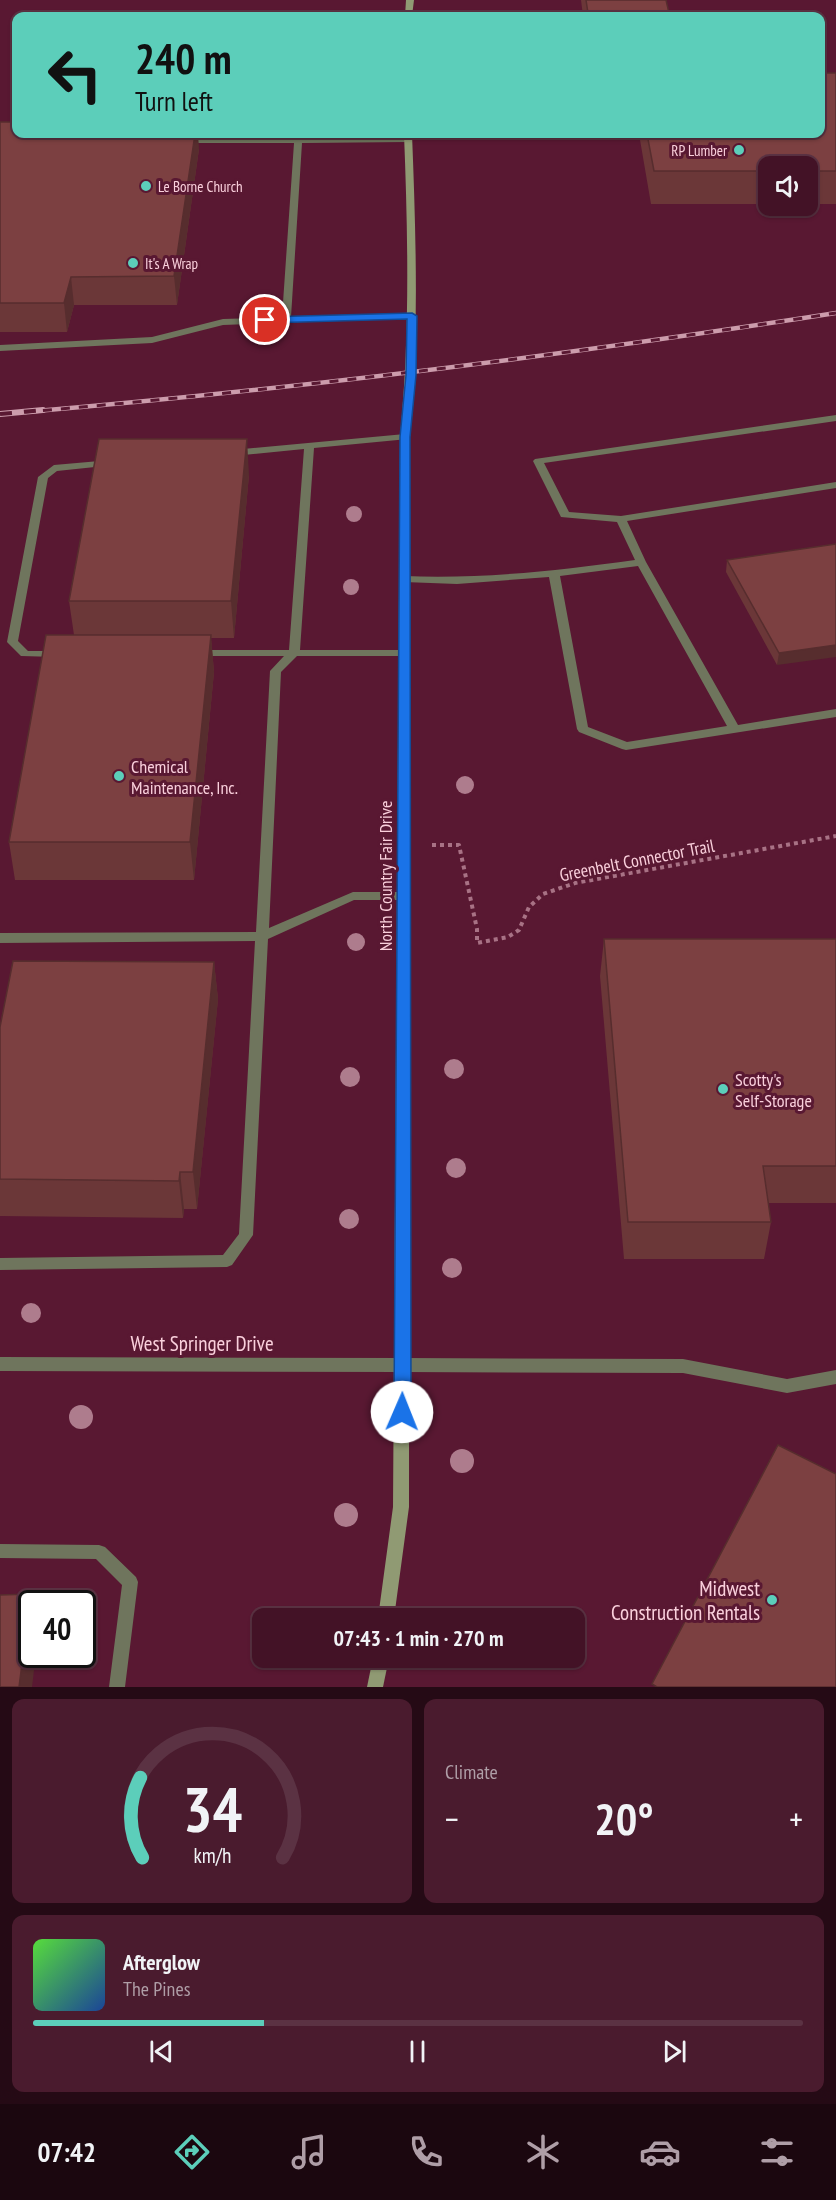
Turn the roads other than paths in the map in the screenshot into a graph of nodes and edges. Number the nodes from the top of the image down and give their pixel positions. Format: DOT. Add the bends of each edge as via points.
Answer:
graph roads {
  1 [pos="371,138"];
  2 [pos="408,138"];
  3 [pos="298,140"];
  4 [pos="177,141"];
  5 [pos="412,316"];
  6 [pos="286,318"];
  7 [pos="0,348"];
  8 [pos="836,418"];
  9 [pos="405,437"];
  10 [pos="309,446"];
  11 [pos="216,454"];
  12 [pos="124,462"];
  13 [pos="836,485"];
  14 [pos="621,519"];
  15 [pos="641,562"];
  16 [pos="554,574"];
  17 [pos="405,579"];
  18 [pos="294,653"];
  19 [pos="405,653"];
  20 [pos="71,654"];
  21 [pos="189,654"];
  22 [pos="836,713"];
  23 [pos="735,730"];
  24 [pos="404,896"];
  25 [pos="262,936"];
  26 [pos="0,938"];
  27 [pos="0,1264"];
  28 [pos="0,1364"];
  29 [pos="403,1365"];
  30 [pos="836,1377"];
  31 [pos="0,1551"];
  32 [pos="387,1608"];
  33 [pos="379,1668"];
  34 [pos="117,1687"];
  35 [pos="375,1687"];
  1 -- 3 [label="street"];
  2 -- 5 [label="street, North Country Fair Drive"];
  3 -- 4 [label="street"];
  3 -- 6 [label="street"];
  5 -- 6 [label="street"];
  5 -- 9 [label="street, North Country Fair Drive"];
  6 -- 7 [label="street" via="223,322 152,340"];
  8 -- 14 [label="street" via="538,461 565,515"];
  9 -- 10 [label="street"];
  9 -- 17 [label="street, North Country Fair Drive"];
  10 -- 11 [label="street"];
  10 -- 18 [label="street"];
  12 -- 20 [label="street" via="54,468 43,477 12,642 24,654"];
  13 -- 14 [label="street"];
  14 -- 15 [label="street"];
  15 -- 16 [label="street"];
  15 -- 23 [label="street"];
  16 -- 17 [label="street" via="457,581"];
  16 -- 23 [label="street" via="583,729 626,746"];
  17 -- 19 [label="street, North Country Fair Drive"];
  18 -- 19 [label="street"];
  18 -- 21 [label="street"];
  18 -- 25 [label="street" via="276,671"];
  19 -- 24 [label="street, North Country Fair Drive"];
  22 -- 23 [label="street"];
  24 -- 25 [label="street" via="353,896"];
  24 -- 29 [label="street, North Country Fair Drive"];
  25 -- 26 [label="street"];
  25 -- 27 [label="street" via="246,1235 227,1261"];
  28 -- 29 [label="street, West Springer Drive"];
  29 -- 30 [label="street, West Springer Drive" via="683,1366 787,1386"];
  29 -- 32 [label="street, North Country Fair Drive" via="401,1507"];
  31 -- 34 [label="street" via="99,1552 130,1582"];
  33 -- 35 [label="street"];
}
